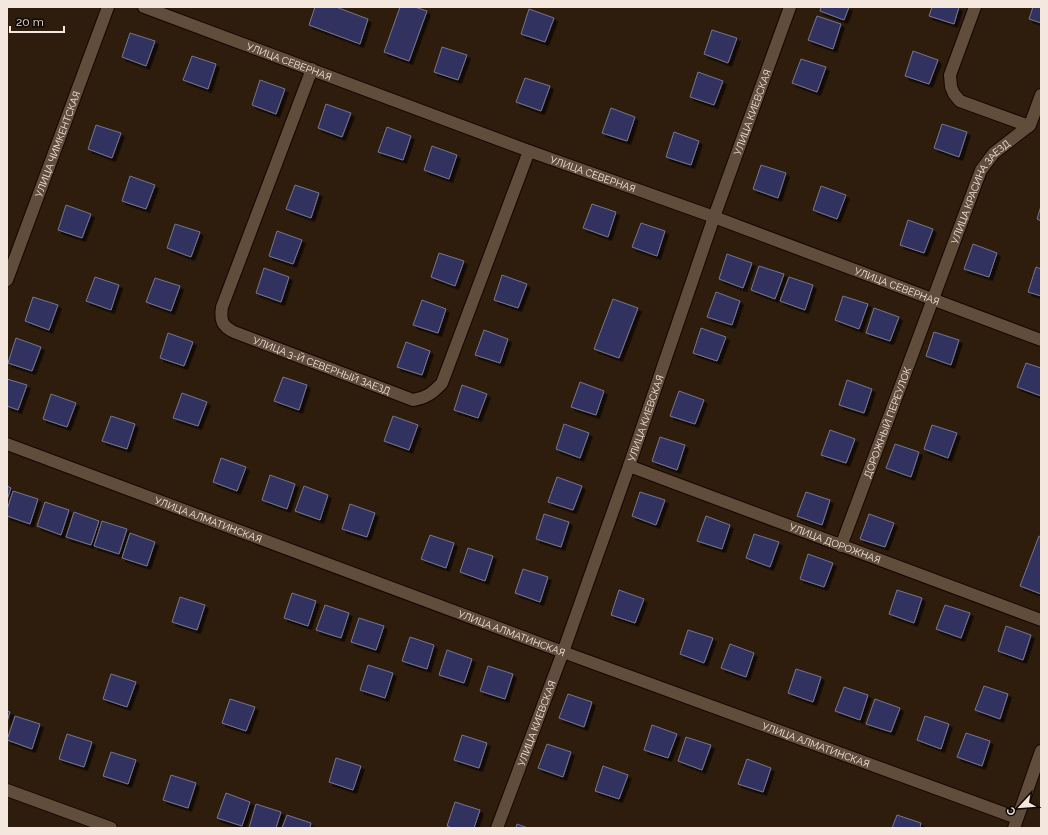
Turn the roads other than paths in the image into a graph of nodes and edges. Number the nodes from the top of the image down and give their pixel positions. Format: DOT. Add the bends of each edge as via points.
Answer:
graph roads {
  1 [pos="108,7"];
  2 [pos="144,7"];
  3 [pos="790,7"];
  4 [pos="976,7"];
  5 [pos="312,69"];
  6 [pos="1041,95"];
  7 [pos="1029,126"];
  8 [pos="529,151"];
  9 [pos="714,216"];
  10 [pos="7,280"];
  11 [pos="934,298"];
  12 [pos="1041,340"];
  13 [pos="7,444"];
  14 [pos="629,466"];
  15 [pos="841,546"];
  16 [pos="1041,620"];
  17 [pos="563,652"];
  18 [pos="1041,751"];
  19 [pos="7,790"];
  20 [pos="1016,823"];
  21 [pos="111,828"];
  22 [pos="497,828"];
  1 -- 10 [label="street, УЛИЦА ЧИМКЕНТСКАЯ"];
  2 -- 5 [label="street, УЛИЦА СЕВЕРНАЯ"];
  3 -- 9 [label="street, УЛИЦА КИЕВСКАЯ"];
  4 -- 7 [label="street" via="950,75 954,94 960,101"];
  5 -- 8 [label="street, УЛИЦА СЕВЕРНАЯ"];
  5 -- 8 [label="street, УЛИЦА 3-Й СЕВЕРНЫЙ ЗАЕЗД" via="222,307 223,324 234,332 406,398 425,398 442,383"];
  6 -- 7 [label="street"];
  7 -- 11 [label="street, УЛИЦА КРАСИНА ЗАЕЗД" via="994,153 981,170"];
  8 -- 9 [label="street, УЛИЦА СЕВЕРНАЯ"];
  9 -- 11 [label="street, УЛИЦА СЕВЕРНАЯ"];
  9 -- 14 [label="street, УЛИЦА КИЕВСКАЯ"];
  11 -- 12 [label="street, УЛИЦА СЕВЕРНАЯ"];
  11 -- 15 [label="street, ДОРОЖНЫЙ ПЕРЕУЛОК"];
  13 -- 17 [label="street, УЛИЦА АЛМАТИНСКАЯ"];
  14 -- 15 [label="street, УЛИЦА ДОРОЖНАЯ"];
  14 -- 17 [label="street, УЛИЦА КИЕВСКАЯ"];
  15 -- 16 [label="street, УЛИЦА ДОРОЖНАЯ"];
  17 -- 20 [label="street, УЛИЦА АЛМАТИНСКАЯ"];
  17 -- 22 [label="street, УЛИЦА КИЕВСКАЯ"];
  18 -- 20 [label="street"];
  19 -- 21 [label="street"];
}
